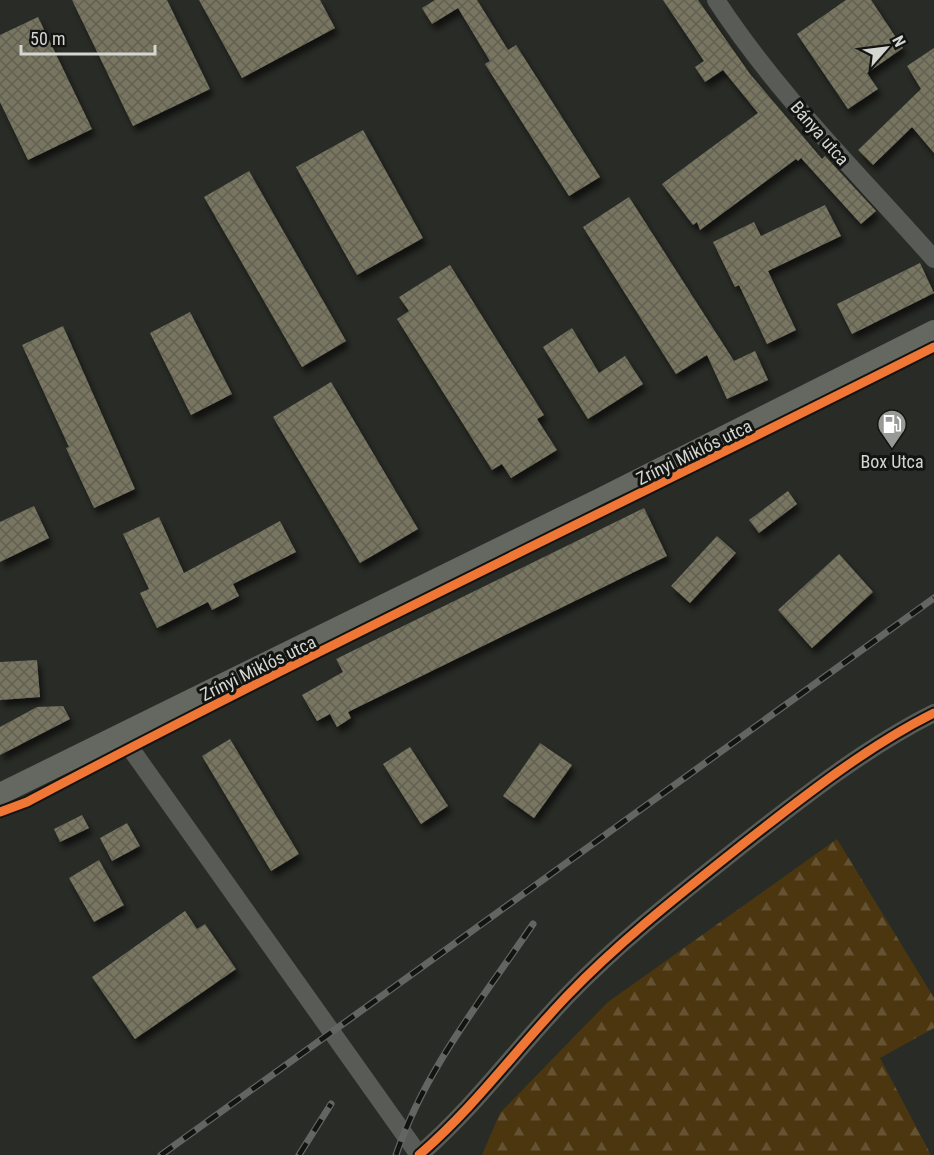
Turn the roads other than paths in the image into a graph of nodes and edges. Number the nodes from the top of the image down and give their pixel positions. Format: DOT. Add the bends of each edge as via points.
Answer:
graph roads {
  1 [pos="716,0"];
  2 [pos="934,259"];
  3 [pos="934,331"];
  4 [pos="934,712"];
  5 [pos="120,735"];
  6 [pos="0,794"];
  7 [pos="419,1155"];
  1 -- 2 [label="street, Bánya utca" via="735,30 812,126"];
  3 -- 5 [label="main road, Zrínyi Miklós utca"];
  4 -- 7 [label="street" via="794,804 597,967 474,1102"];
  5 -- 6 [label="main road, Zrínyi Miklós utca"];
  5 -- 7 [label="street"];
}
